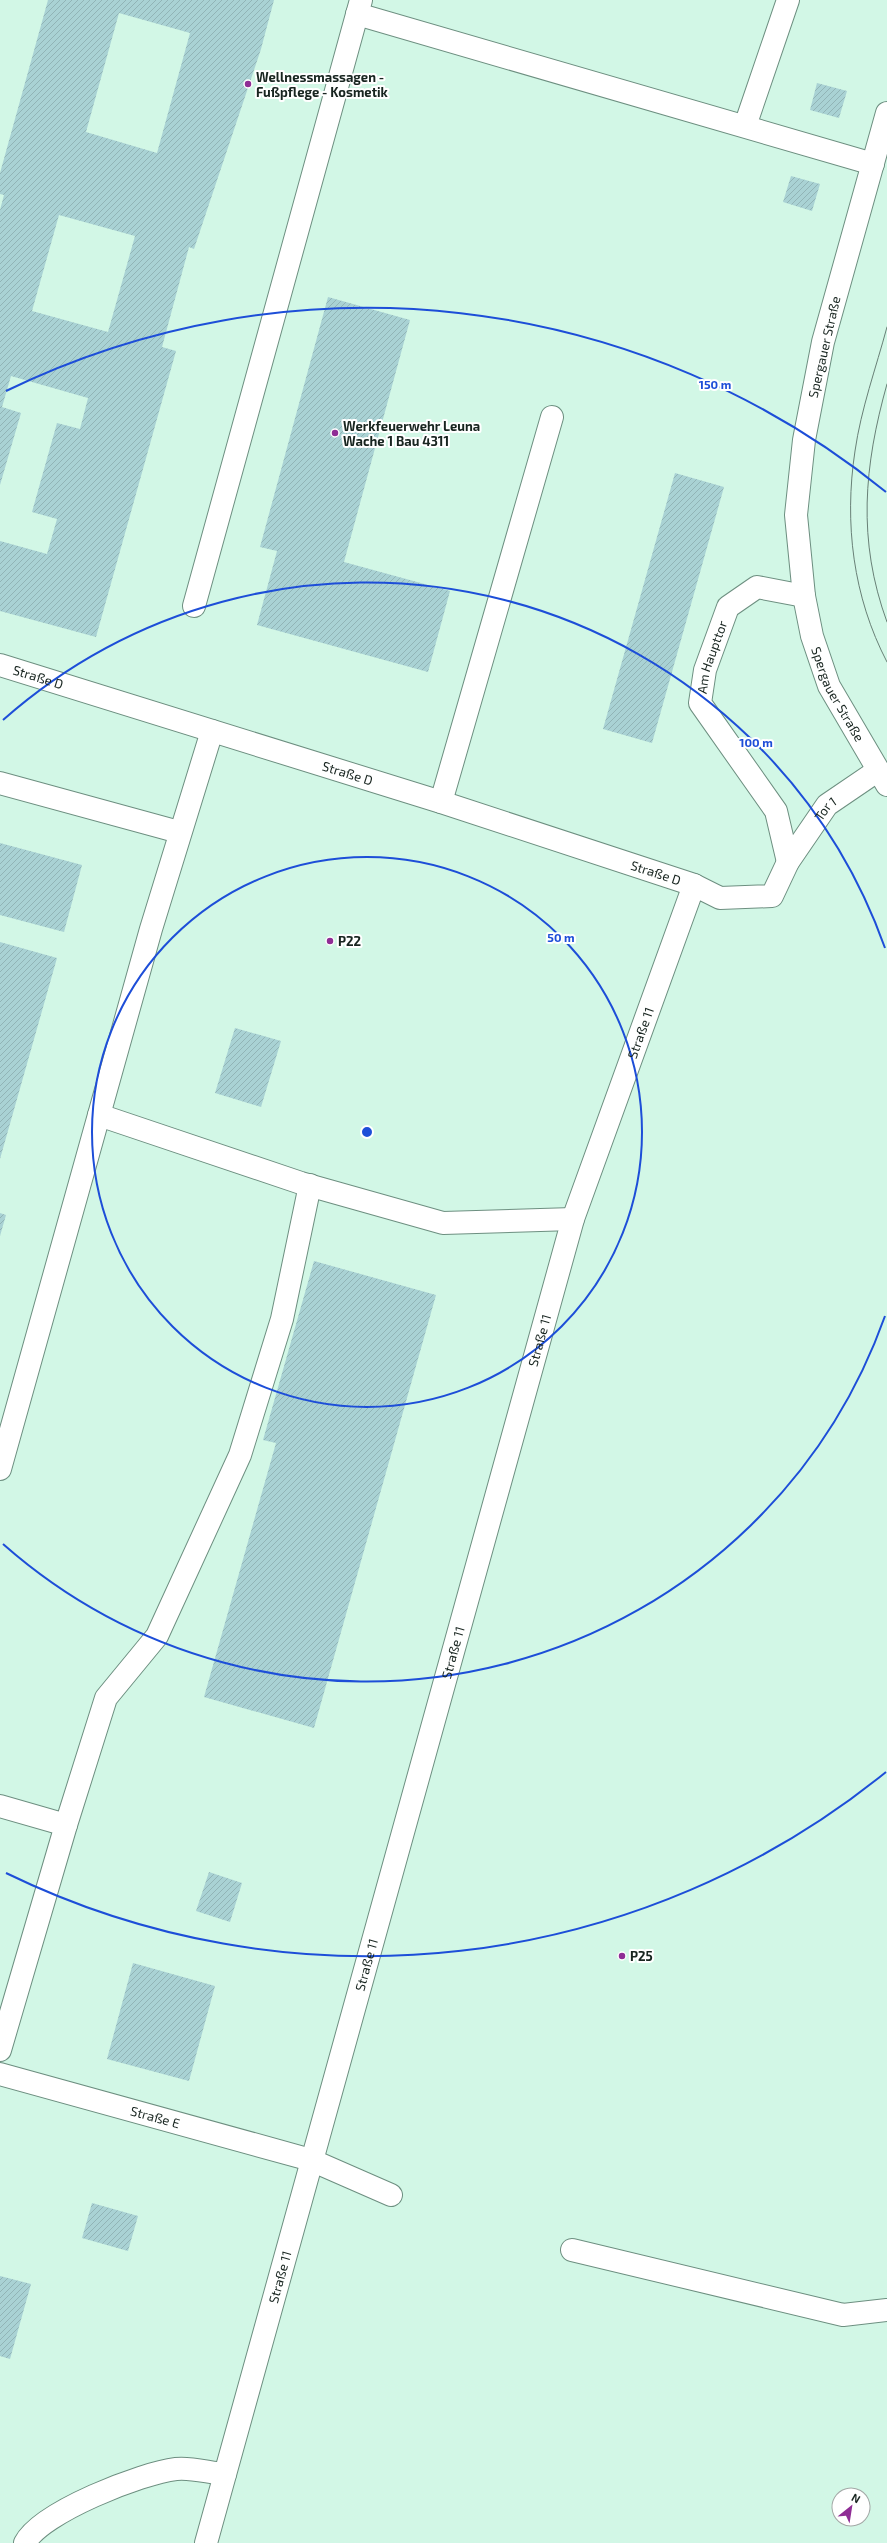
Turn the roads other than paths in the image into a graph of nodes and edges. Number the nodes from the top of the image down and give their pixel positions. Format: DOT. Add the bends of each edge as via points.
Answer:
graph roads {
  1 [pos="788,0"];
  2 [pos="359,7"];
  3 [pos="887,113"];
  4 [pos="745,126"];
  5 [pos="873,164"];
  6 [pos="552,417"];
  7 [pos="804,590"];
  8 [pos="194,606"];
  9 [pos="0,665"];
  10 [pos="212,731"];
  11 [pos="882,778"];
  12 [pos="0,782"];
  13 [pos="440,802"];
  14 [pos="179,832"];
  15 [pos="788,862"];
  16 [pos="694,885"];
  17 [pos="99,1115"];
  18 [pos="310,1185"];
  19 [pos="573,1218"];
  20 [pos="0,1469"];
  21 [pos="0,1806"];
  22 [pos="66,1825"];
  23 [pos="0,2050"];
  24 [pos="0,2074"];
  25 [pos="311,2160"];
  26 [pos="391,2195"];
  27 [pos="572,2250"];
  28 [pos="887,2310"];
  29 [pos="225,2474"];
  30 [pos="25,2543"];
  31 [pos="206,2543"];
  1 -- 4 [label="main road"];
  2 -- 4 [label="main road"];
  2 -- 8 [label="main road"];
  3 -- 5 [label="main road, Spergauer Straße"];
  4 -- 5 [label="main road"];
  5 -- 7 [label="main road, Spergauer Straße" via="823,342 804,440 796,515"];
  6 -- 13 [label="main road"];
  7 -- 11 [label="main road, Spergauer Straße" via="812,636 829,686"];
  7 -- 15 [label="main road, Am Haupttor" via="757,588 728,607 705,670 700,703 776,811"];
  9 -- 10 [label="main road, Straße D"];
  10 -- 13 [label="main road, Straße D"];
  10 -- 14 [label="main road"];
  11 -- 15 [label="main road, Tor 1" via="827,805"];
  12 -- 14 [label="main road"];
  13 -- 16 [label="main road, Straße D"];
  14 -- 17 [label="main road"];
  15 -- 16 [label="main road" via="772,896 720,898"];
  16 -- 19 [label="main road, Straße 11"];
  17 -- 18 [label="main road"];
  17 -- 20 [label="main road"];
  18 -- 19 [label="main road" via="443,1223"];
  18 -- 22 [label="main road" via="282,1319 240,1455 157,1636 106,1698"];
  19 -- 25 [label="main road, Straße 11"];
  21 -- 22 [label="main road"];
  22 -- 23 [label="main road"];
  24 -- 25 [label="main road, Straße E"];
  25 -- 26 [label="main road, Straße E"];
  25 -- 29 [label="main road, Straße 11"];
  27 -- 28 [label="main road" via="842,2315"];
  29 -- 30 [label="main road" via="178,2468 142,2476 55,2514"];
  29 -- 31 [label="main road, Straße 11"];
}
